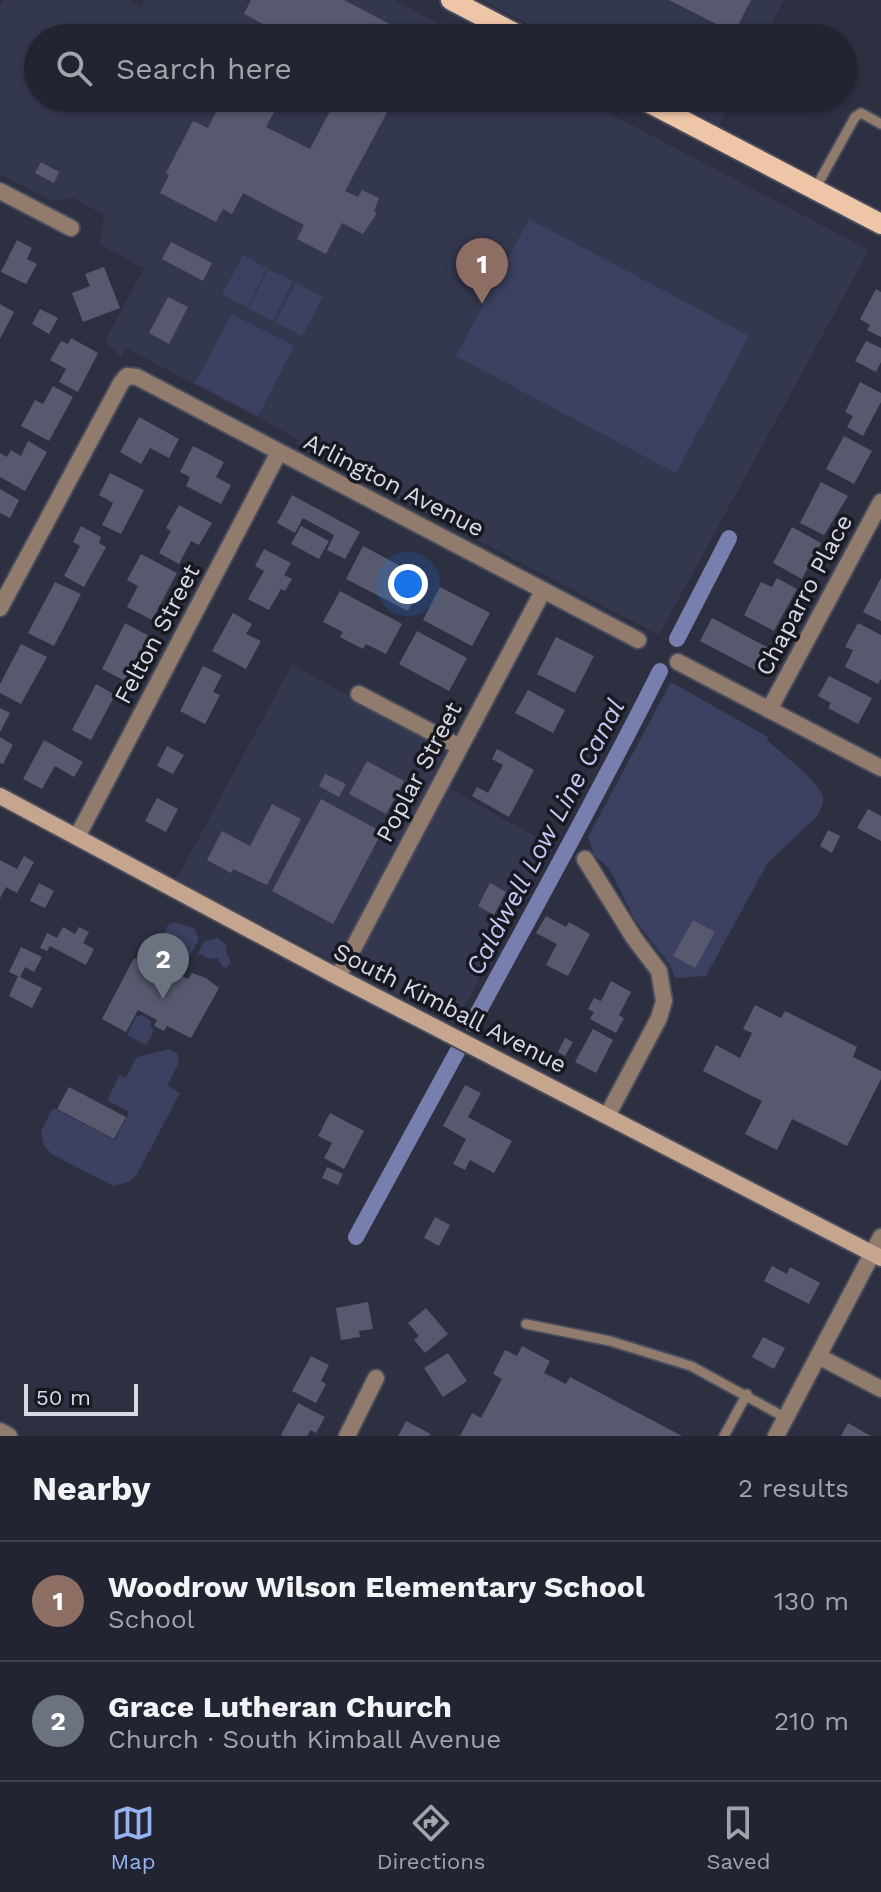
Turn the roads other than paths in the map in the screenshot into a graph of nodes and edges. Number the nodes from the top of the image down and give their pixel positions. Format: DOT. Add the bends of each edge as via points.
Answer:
graph roads {
  1 [pos="451,0"];
  2 [pos="497,24"];
  3 [pos="667,112"];
  4 [pos="881,124"];
  5 [pos="815,189"];
  6 [pos="0,191"];
  7 [pos="881,224"];
  8 [pos="71,228"];
  9 [pos="279,452"];
  10 [pos="881,502"];
  11 [pos="543,591"];
  12 [pos="0,608"];
  13 [pos="638,640"];
  14 [pos="678,662"];
  15 [pos="359,694"];
  16 [pos="769,710"];
  17 [pos="460,747"];
  18 [pos="881,768"];
  19 [pos="0,796"];
  20 [pos="77,837"];
  21 [pos="585,859"];
  22 [pos="338,977"];
  23 [pos="607,1116"];
  24 [pos="881,1237"];
  25 [pos="877,1256"];
  26 [pos="526,1324"];
  27 [pos="818,1356"];
  28 [pos="376,1378"];
  29 [pos="881,1389"];
  30 [pos="747,1394"];
  31 [pos="786,1418"];
  32 [pos="0,1431"];
  33 [pos="9,1436"];
  34 [pos="347,1436"];
  35 [pos="724,1436"];
  36 [pos="776,1436"];
  1 -- 2 [label="main road"];
  3 -- 5 [label="main road"];
  4 -- 5 [label="lane" via="861,113 855,117"];
  5 -- 7 [label="main road"];
  6 -- 8 [label="street"];
  9 -- 11 [label="street, Arlington Avenue"];
  9 -- 12 [label="street, Arlington Avenue" via="127,376"];
  9 -- 20 [label="street, Felton Street"];
  10 -- 16 [label="street, Chaparro Place"];
  11 -- 13 [label="street, Arlington Avenue"];
  11 -- 17 [label="street, Poplar Street"];
  14 -- 16 [label="street"];
  15 -- 17 [label="street"];
  16 -- 18 [label="street"];
  17 -- 22 [label="street, Poplar Street"];
  19 -- 20 [label="street, South Kimball Avenue"];
  20 -- 22 [label="street, South Kimball Avenue"];
  21 -- 23 [label="street" via="659,971 664,1001"];
  22 -- 23 [label="street, South Kimball Avenue"];
  23 -- 25 [label="street, South Kimball Avenue"];
  24 -- 25 [label="street"];
  25 -- 27 [label="street"];
  26 -- 30 [label="lane" via="610,1341 691,1366"];
  27 -- 29 [label="street"];
  27 -- 31 [label="street"];
  28 -- 34 [label="street"];
  30 -- 31 [label="lane"];
  30 -- 35 [label="lane"];
  31 -- 36 [label="street"];
  32 -- 33 [label="street"];
}
